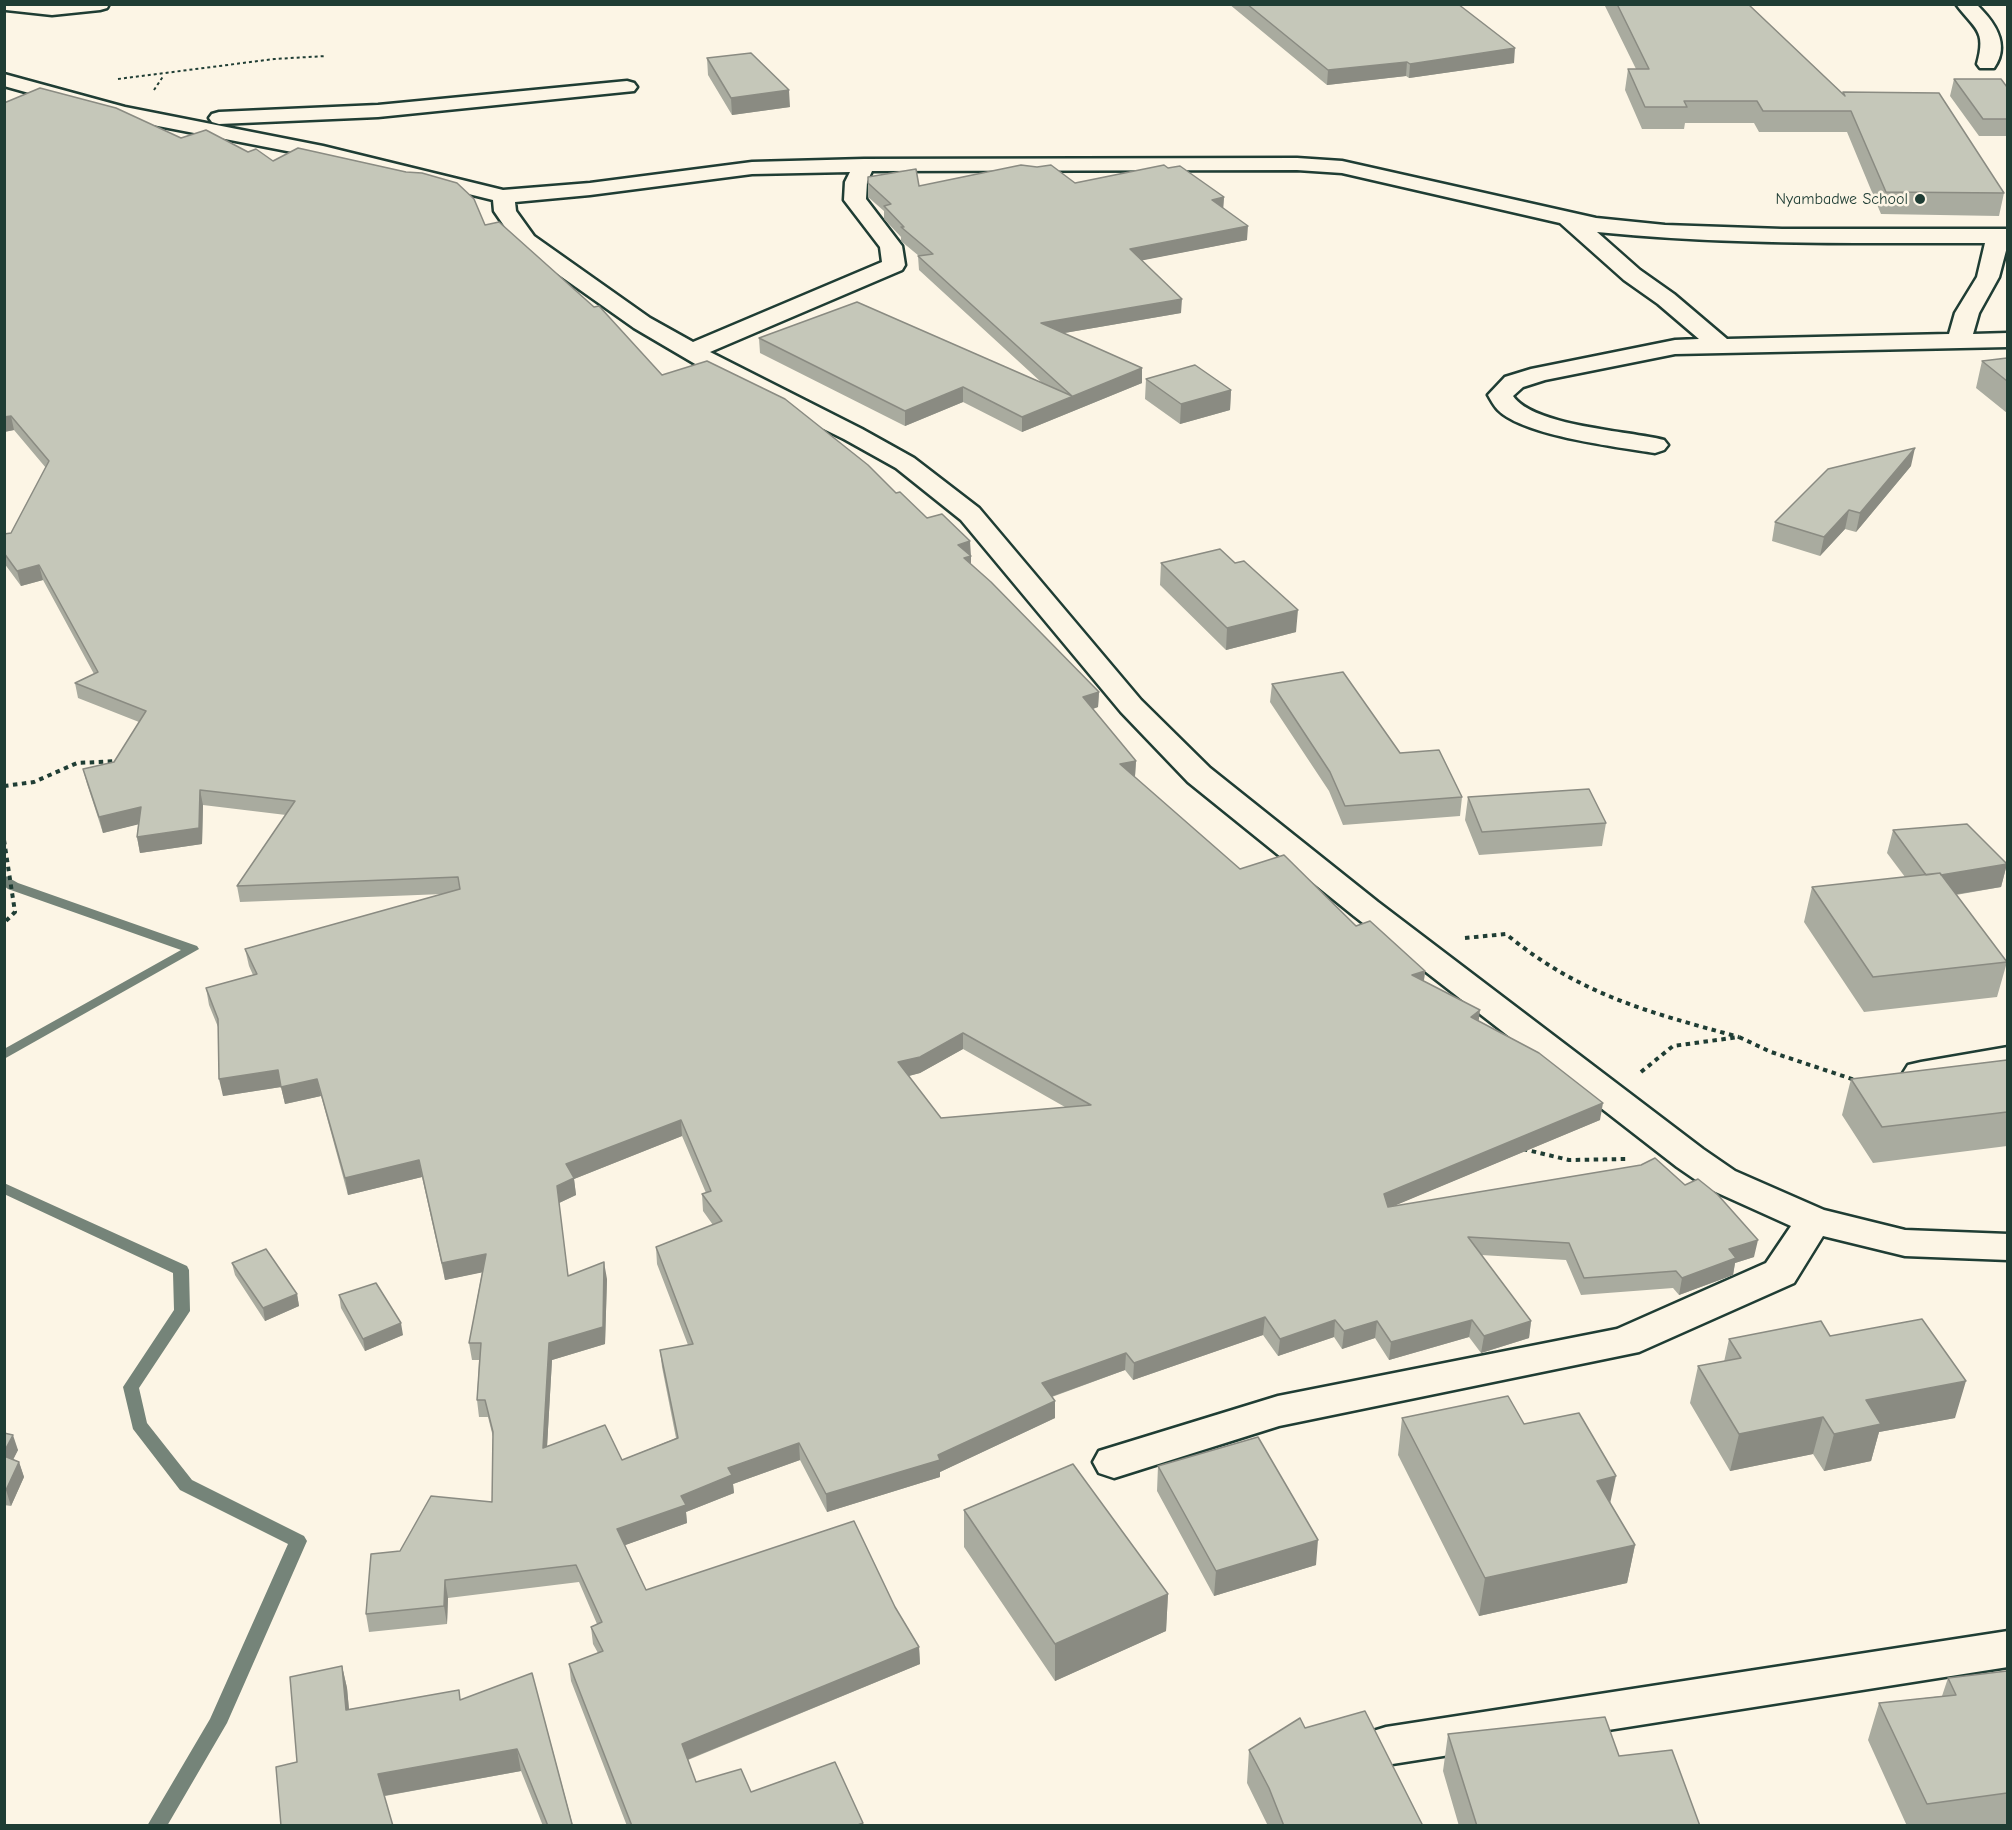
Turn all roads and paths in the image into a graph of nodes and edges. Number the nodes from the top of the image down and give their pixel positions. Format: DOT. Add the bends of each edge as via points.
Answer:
graph roads {
  1 [pos="6,4"];
  2 [pos="100,4"];
  3 [pos="1965,4"];
  4 [pos="326,56"];
  5 [pos="1987,64"];
  6 [pos="164,75"];
  7 [pos="4,80"];
  8 [pos="627,87"];
  9 [pos="378,111"];
  10 [pos="172,121"];
  11 [pos="334,139"];
  12 [pos="864,165"];
  13 [pos="503,196"];
  14 [pos="1565,218"];
  15 [pos="2002,237"];
  16 [pos="2007,340"];
  17 [pos="1959,341"];
  18 [pos="1721,346"];
  19 [pos="693,351"];
  20 [pos="1655,445"];
  21 [pos="129,761"];
  22 [pos="4,786"];
  23 [pos="4,840"];
  24 [pos="4,923"];
  25 [pos="1454,939"];
  26 [pos="1739,1037"];
  27 [pos="2007,1058"];
  28 [pos="1862,1082"];
  29 [pos="1623,1108"];
  30 [pos="1515,1147"];
  31 [pos="1690,1158"];
  32 [pos="1814,1221"];
  33 [pos="2007,1247"];
  34 [pos="1114,1462"];
  35 [pos="2007,1649"];
  36 [pos="1386,1746"];
  1 -- 2 [label="street" via="52,9"];
  3 -- 5 [label="street" via="1982,18 1990,35"];
  4 -- 6 [label="path" via="286,56"];
  7 -- 10 [label="street" via="122,113"];
  8 -- 9 [label="street"];
  9 -- 10 [label="street"];
  9 -- 11 [label="street"];
  10 -- 11 [label="street"];
  11 -- 13 [label="street"];
  12 -- 13 [label="street" via="752,168"];
  12 -- 14 [label="street" via="1330,166"];
  12 -- 19 [label="street" via="856,182 855,200 891,246 894,265"];
  13 -- 19 [label="street" via="506,211 526,241 642,323"];
  14 -- 15 [label="street" via="1665,232"];
  14 -- 18 [label="street"];
  15 -- 17 [label="street" via="1988,277 1967,313"];
  16 -- 17 [label="street"];
  17 -- 18 [label="street"];
  18 -- 20 [label="street" via="1676,347 1540,374 1514,382 1500,395 1508,406 1537,420 1595,436"];
  19 -- 29 [label="street" via="723,370 854,434 942,490 970,514 1131,706 1199,775"];
  21 -- 22 [label="path" via="76,763 33,782"];
  23 -- 24 [label="path" via="15,912"];
  25 -- 26 [label="path" via="1506,933 1527,953 1620,1003"];
  26 -- 28 [label="path" via="1771,1052"];
  26 -- 29 [label="path" via="1673,1046 1630,1082"];
  27 -- 28 [label="street"];
  29 -- 31 [label="street"];
  30 -- 31 [label="path" via="1569,1160"];
  31 -- 32 [label="street" via="1722,1180"];
  32 -- 33 [label="street" via="1905,1243"];
  32 -- 34 [label="street" via="1780,1273 1625,1342 1278,1412"];
  35 -- 36 [label="street"];
}
